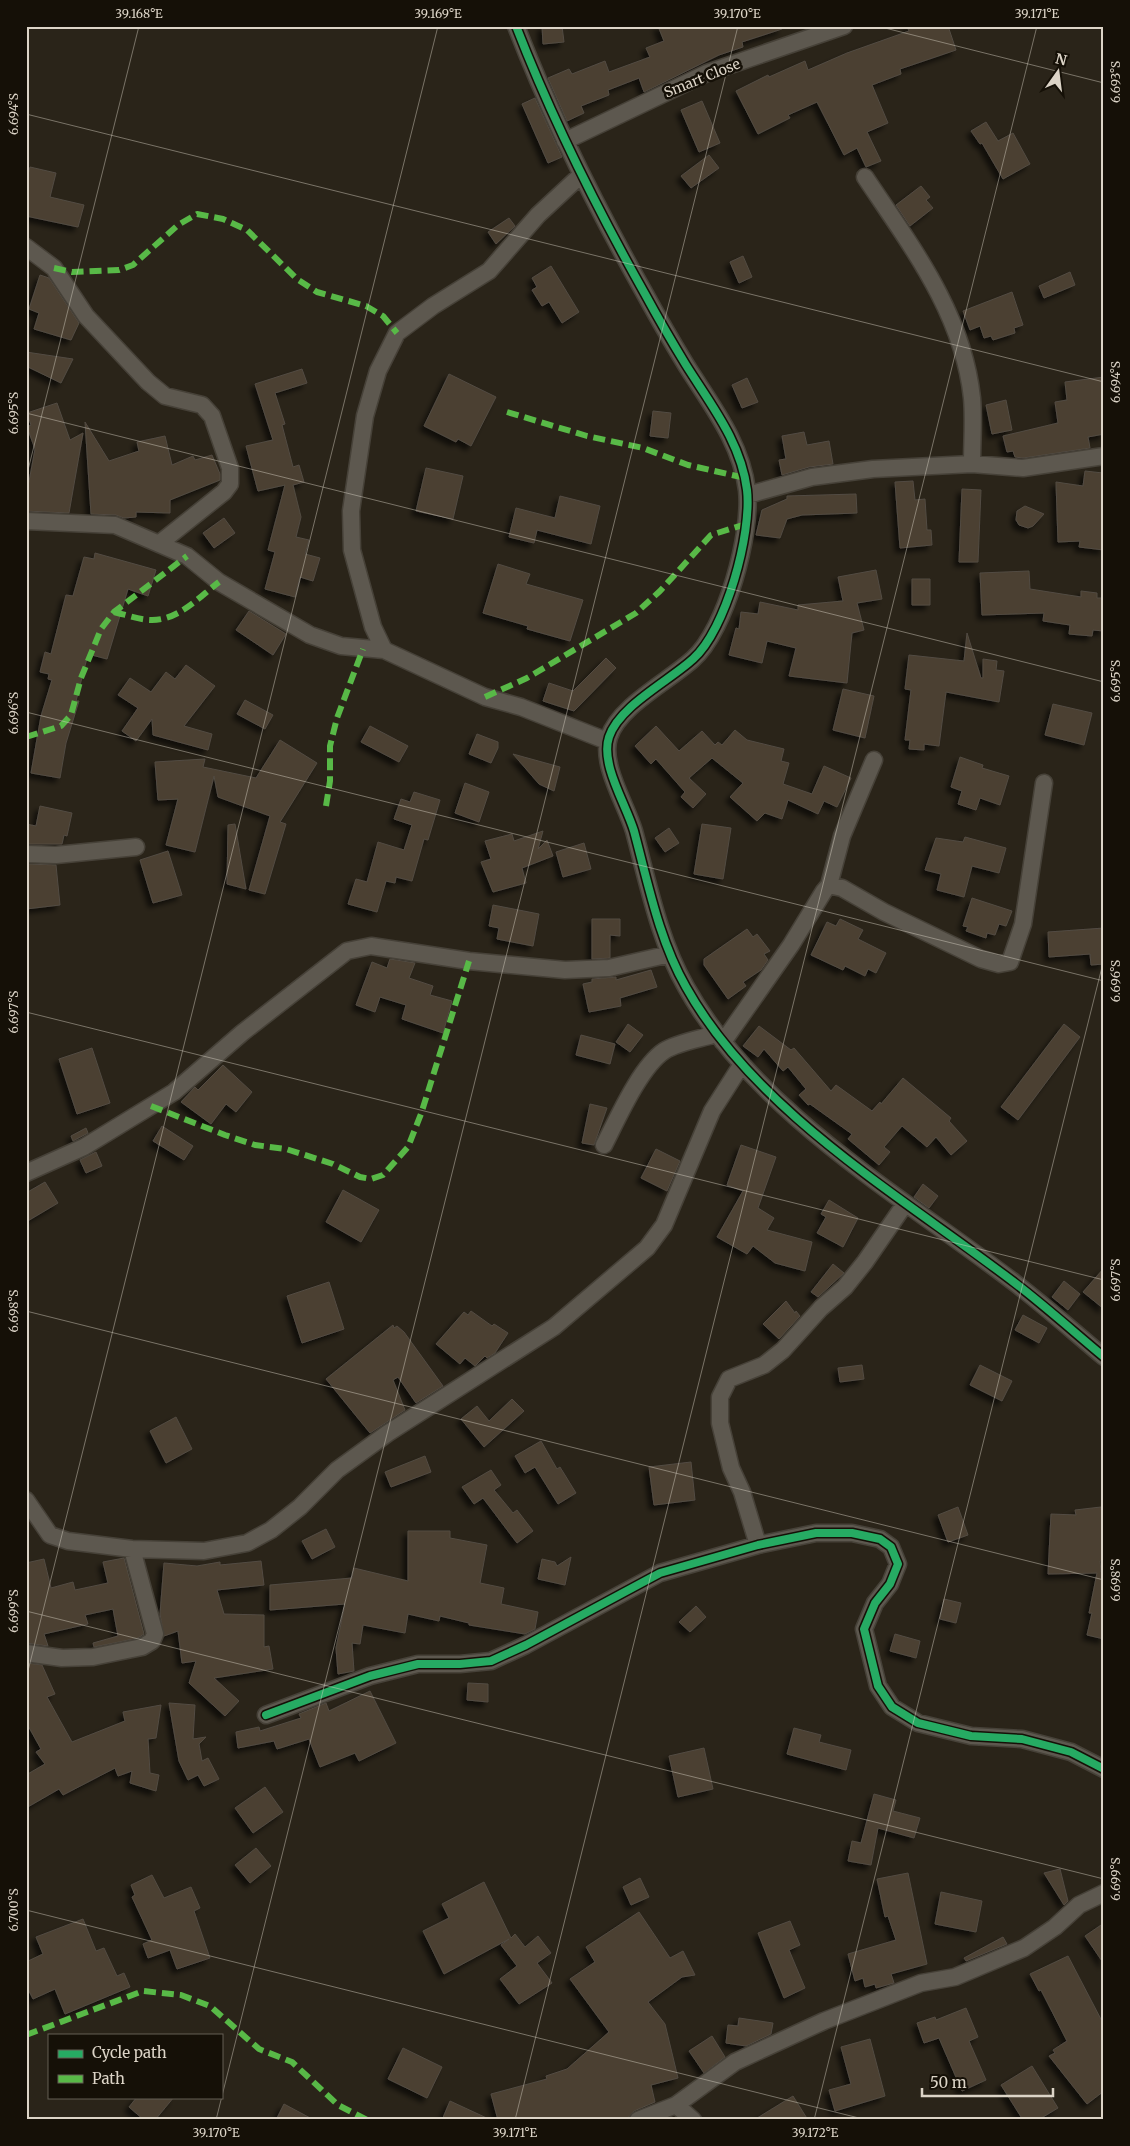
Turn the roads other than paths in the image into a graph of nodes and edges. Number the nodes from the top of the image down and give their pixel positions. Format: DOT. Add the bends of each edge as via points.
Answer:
graph roads {
  1 [pos="516,26"];
  2 [pos="844,26"];
  3 [pos="565,141"];
  4 [pos="580,175"];
  5 [pos="865,177"];
  6 [pos="26,247"];
  7 [pos="1104,456"];
  8 [pos="972,464"];
  9 [pos="748,494"];
  10 [pos="26,522"];
  11 [pos="160,543"];
  12 [pos="384,650"];
  13 [pos="607,741"];
  14 [pos="874,760"];
  15 [pos="1044,784"];
  16 [pos="136,847"];
  17 [pos="26,854"];
  18 [pos="829,885"];
  19 [pos="670,954"];
  20 [pos="719,1038"];
  21 [pos="742,1064"];
  22 [pos="604,1145"];
  23 [pos="26,1173"];
  24 [pos="905,1204"];
  25 [pos="1104,1357"];
  26 [pos="26,1500"];
  27 [pos="758,1545"];
  28 [pos="132,1549"];
  29 [pos="26,1653"];
  30 [pos="266,1715"];
  31 [pos="1104,1769"];
  32 [pos="1104,1893"];
  33 [pos="676,2105"];
  34 [pos="638,2120"];
  35 [pos="693,2120"];
  1 -- 3 [label="street"];
  2 -- 3 [label="street, Smart Close" via="707,73"];
  3 -- 4 [label="street"];
  4 -- 9 [label="street" via="730,437 740,457"];
  4 -- 12 [label="street" via="538,216 490,271 397,333 378,371 365,416 351,511 352,550 373,627"];
  5 -- 8 [label="street" via="947,306 963,352 972,399"];
  6 -- 11 [label="street" via="54,268 86,316 148,382 165,396 202,405 212,416 230,468 230,484"];
  7 -- 8 [label="street" via="1023,468"];
  8 -- 9 [label="street" via="873,469 812,477"];
  9 -- 13 [label="street" via="741,558 724,610 698,656 633,706 614,725"];
  10 -- 11 [label="street" via="115,525"];
  11 -- 12 [label="street" via="187,556 219,582 310,635 341,646"];
  12 -- 13 [label="street" via="485,696"];
  13 -- 19 [label="street" via="608,762 631,821"];
  14 -- 18 [label="street" via="842,836"];
  15 -- 18 [label="street" via="1022,924 1010,962 999,964 981,959 842,888"];
  16 -- 17 [label="street" via="56,855"];
  18 -- 20 [label="street" via="791,945"];
  19 -- 20 [label="street" via="685,986"];
  19 -- 23 [label="street" via="609,968 565,970 469,961 371,946 347,951 242,1033 174,1092 84,1147"];
  20 -- 21 [label="street"];
  20 -- 22 [label="street" via="664,1051 633,1091"];
  21 -- 24 [label="street" via="766,1090"];
  21 -- 28 [label="street" via="712,1111 664,1225 647,1248 554,1327 388,1433 337,1470 300,1507 247,1542 204,1551"];
  24 -- 25 [label="street" via="1015,1283"];
  24 -- 27 [label="street" via="844,1287 783,1350 764,1365 729,1379 720,1397 720,1424 731,1468"];
  26 -- 28 [label="street" via="50,1535 68,1541"];
  27 -- 30 [label="street" via="660,1573 491,1661 418,1664 370,1676"];
  27 -- 31 [label="street" via="816,1533 852,1533 880,1539 891,1547 898,1564 864,1629 878,1686 892,1707 918,1723 971,1736 1022,1739 1071,1752"];
  28 -- 29 [label="street" via="155,1634 152,1641 142,1647 94,1657 62,1658"];
  32 -- 33 [label="street" via="1079,1905 1055,1927 1024,1948 955,1977 921,1983 735,2062"];
  33 -- 34 [label="street"];
  33 -- 35 [label="street"];
}
